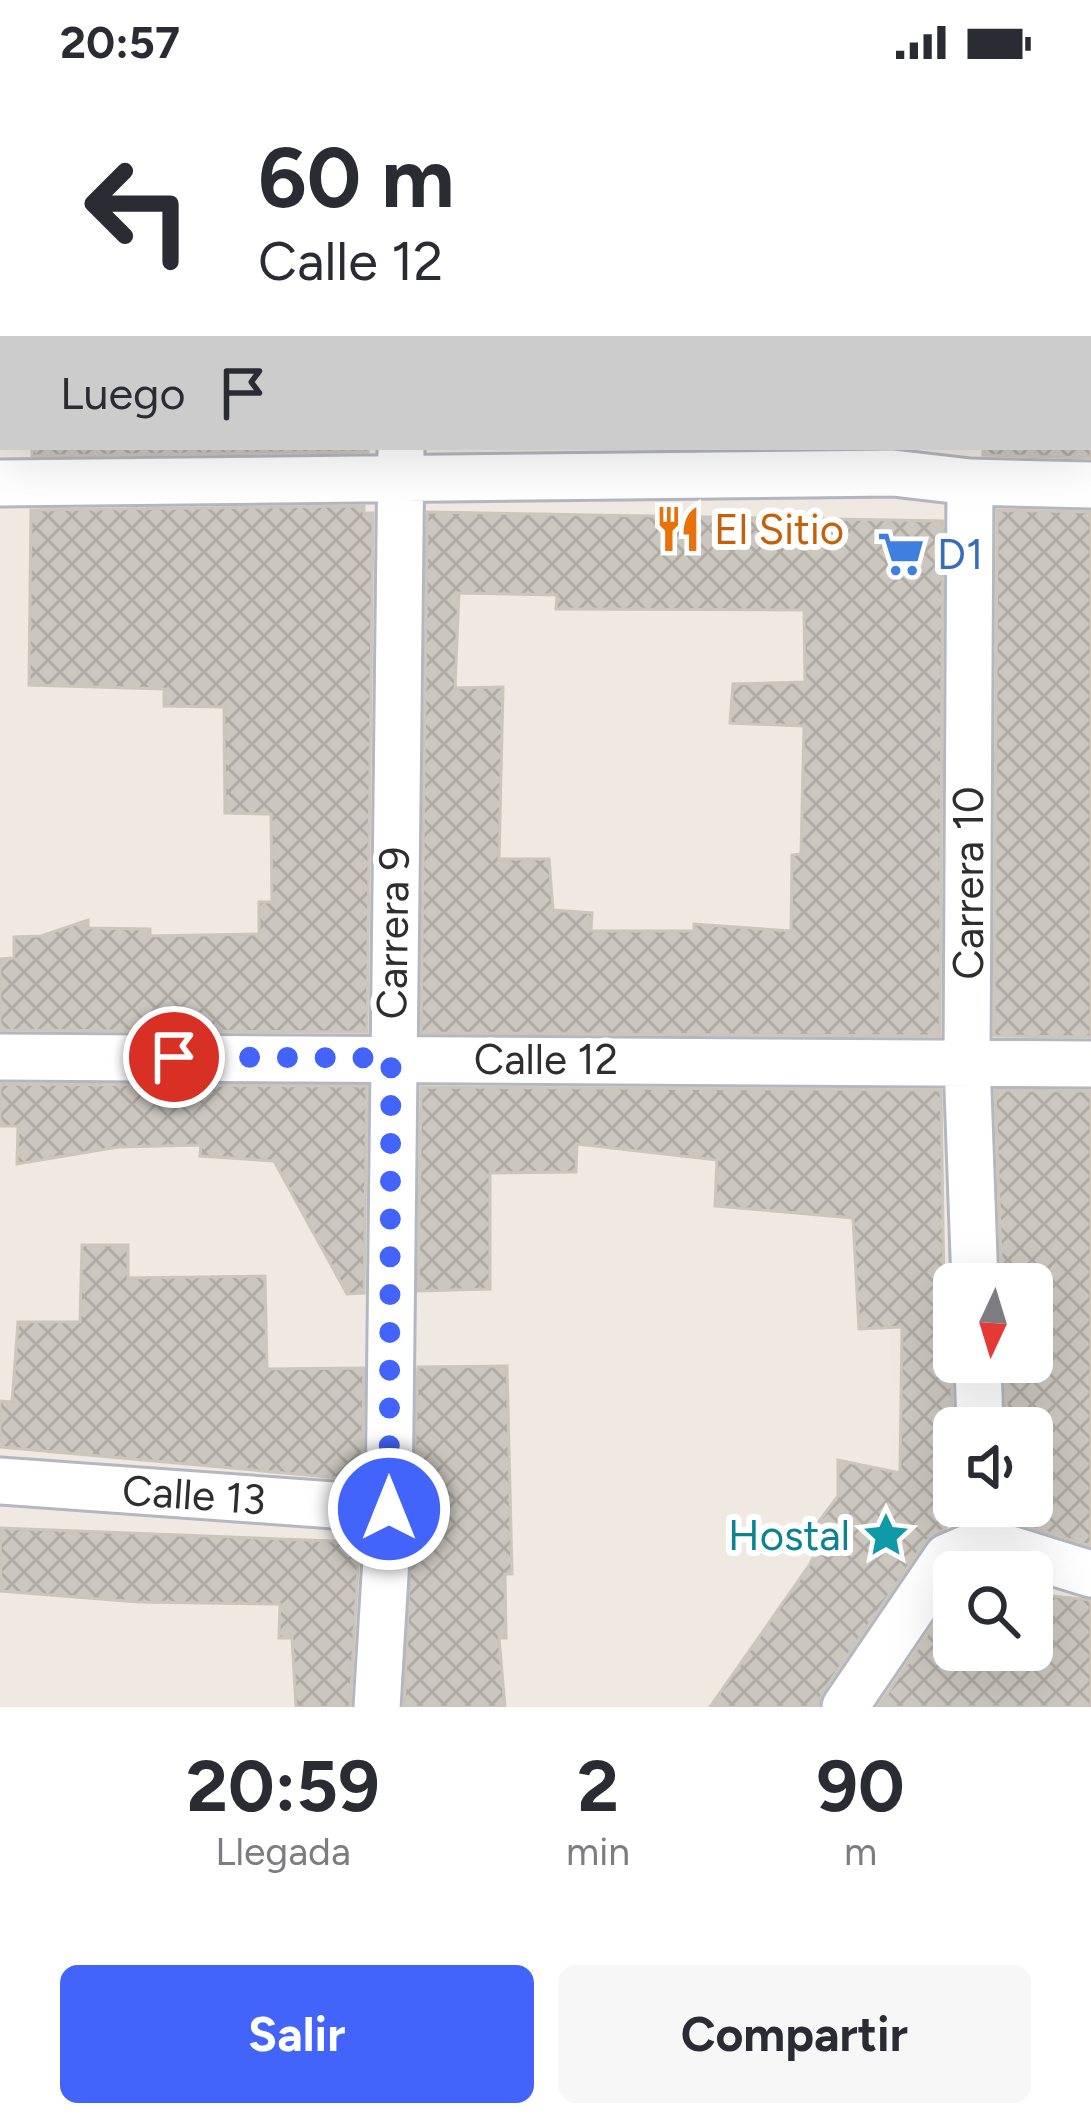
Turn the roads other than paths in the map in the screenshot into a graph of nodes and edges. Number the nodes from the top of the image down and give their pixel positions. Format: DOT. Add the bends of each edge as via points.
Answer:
graph roads {
  1 [pos="893,460"];
  2 [pos="401,464"];
  3 [pos="970,482"];
  4 [pos="0,483"];
  5 [pos="1091,485"];
  6 [pos="0,1057"];
  7 [pos="391,1058"];
  8 [pos="967,1062"];
  9 [pos="1091,1064"];
  10 [pos="974,1263"];
  11 [pos="0,1481"];
  12 [pos="389,1509"];
  13 [pos="979,1527"];
  14 [pos="991,1527"];
  15 [pos="1091,1574"];
  16 [pos="377,1707"];
  17 [pos="845,1707"];
  1 -- 2 [label="street"];
  1 -- 3 [label="street"];
  2 -- 4 [label="street"];
  2 -- 7 [label="street, Carrera 9"];
  3 -- 5 [label="street"];
  3 -- 8 [label="street, Carrera 10"];
  6 -- 7 [label="street, Calle 12"];
  7 -- 8 [label="street, Calle 12"];
  7 -- 12 [label="street, Carrera 9"];
  8 -- 9 [label="street, Calle 12"];
  8 -- 10 [label="street, Carrera 10"];
  11 -- 12 [label="street, Calle 13"];
  12 -- 16 [label="street, Carrera 9"];
  13 -- 17 [label="street" via="947,1557"];
  14 -- 15 [label="street"];
}
